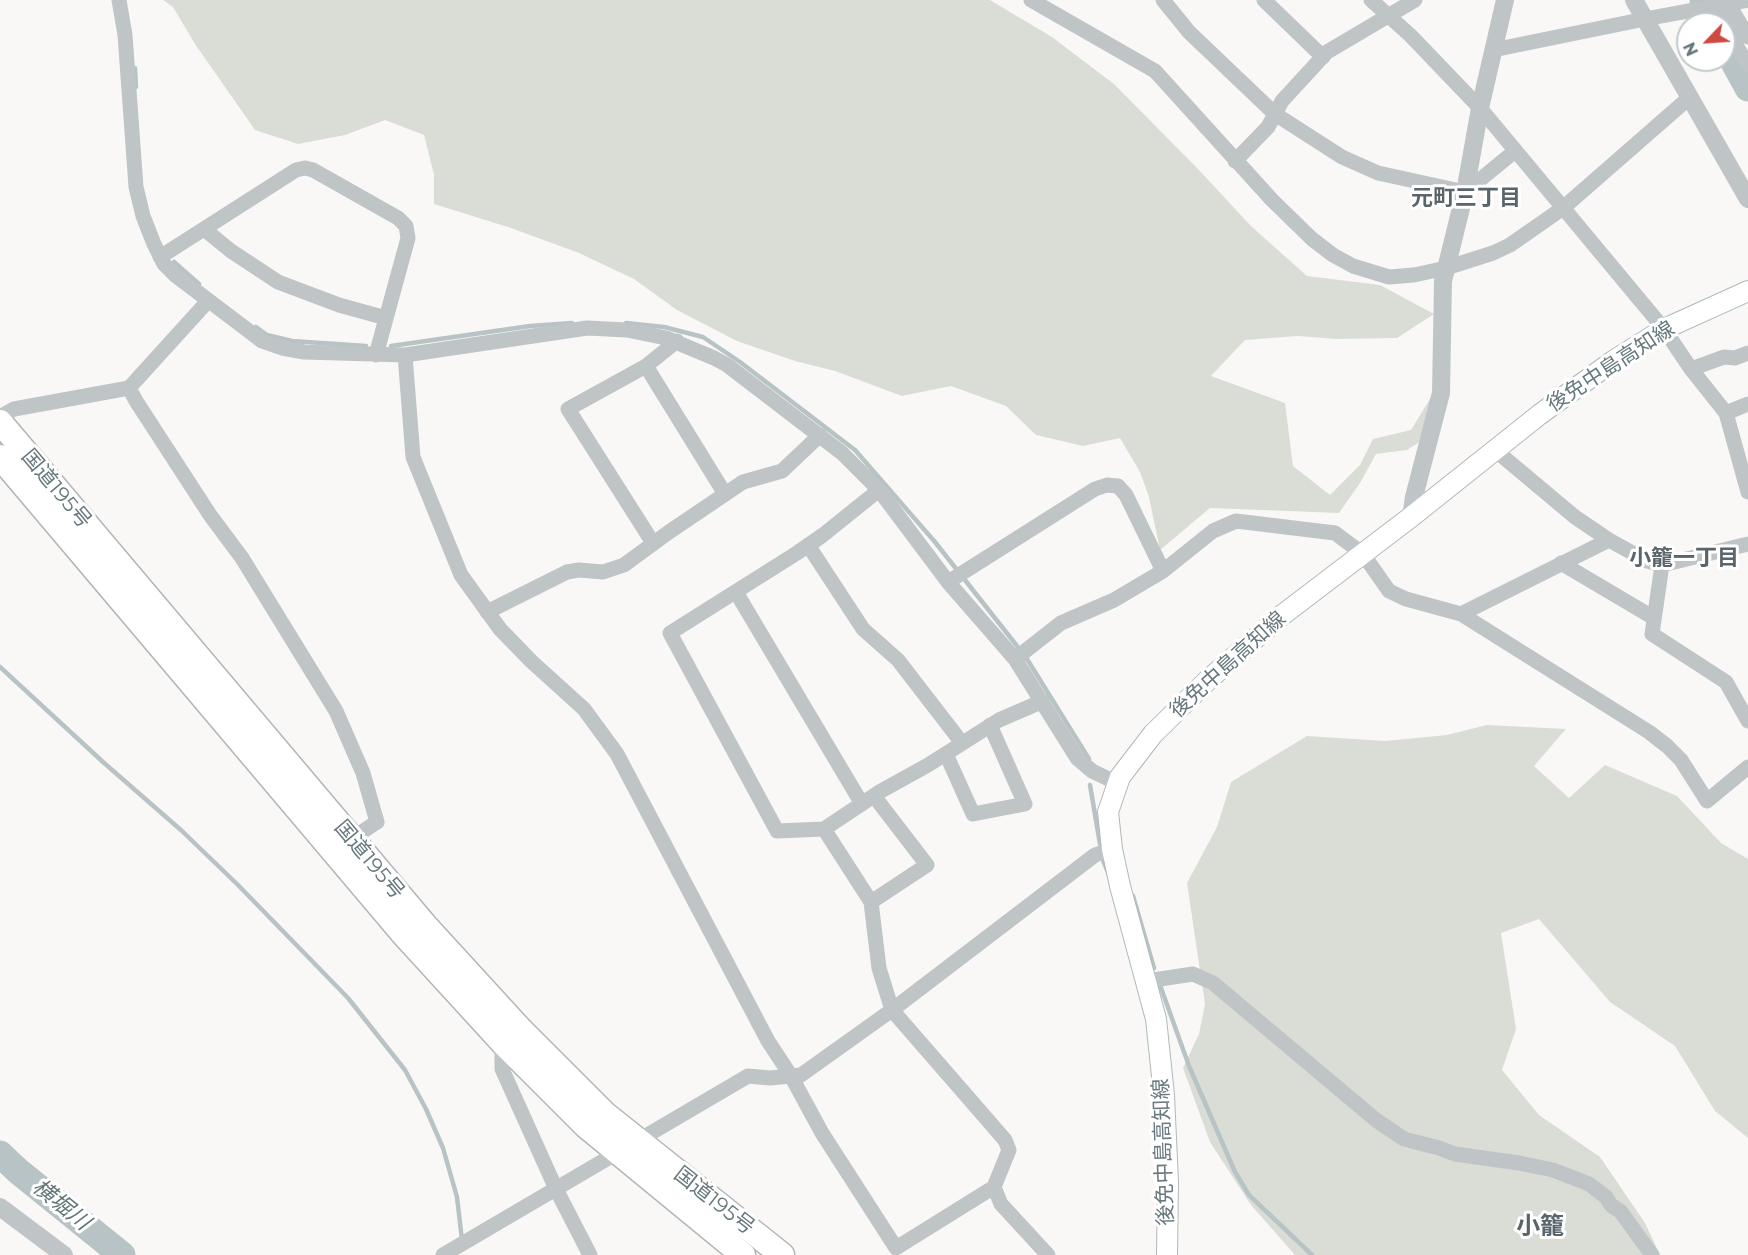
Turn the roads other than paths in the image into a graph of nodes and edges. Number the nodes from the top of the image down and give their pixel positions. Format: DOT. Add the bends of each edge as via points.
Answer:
graph roads {
  1 [pos="118,0"];
  2 [pos="1031,0"];
  3 [pos="1163,0"];
  4 [pos="1264,0"];
  5 [pos="1371,0"];
  6 [pos="1415,0"];
  7 [pos="1504,0"];
  8 [pos="1634,0"];
  9 [pos="1748,0"];
  10 [pos="1050,5"];
  11 [pos="1715,5"];
  12 [pos="1386,16"];
  13 [pos="1645,19"];
  14 [pos="1748,37"];
  15 [pos="1493,50"];
  16 [pos="1323,57"];
  17 [pos="1748,65"];
  18 [pos="1690,97"];
  19 [pos="1480,108"];
  20 [pos="1275,114"];
  21 [pos="1515,151"];
  22 [pos="1235,161"];
  23 [pos="1465,192"];
  24 [pos="1748,199"];
  25 [pos="1563,208"];
  26 [pos="204,229"];
  27 [pos="160,257"];
  28 [pos="1446,267"];
  29 [pos="1748,291"];
  30 [pos="208,301"];
  31 [pos="386,318"];
  32 [pos="1664,329"];
  33 [pos="677,341"];
  34 [pos="1748,353"];
  35 [pos="376,355"];
  36 [pos="405,355"];
  37 [pos="646,366"];
  38 [pos="1691,369"];
  39 [pos="129,388"];
  40 [pos="1748,404"];
  41 [pos="1726,413"];
  42 [pos="0,417"];
  43 [pos="0,422"];
  44 [pos="820,435"];
  45 [pos="1495,450"];
  46 [pos="0,457"];
  47 [pos="879,490"];
  48 [pos="1748,492"];
  49 [pos="725,494"];
  50 [pos="1411,517"];
  51 [pos="1609,540"];
  52 [pos="653,543"];
  53 [pos="1748,544"];
  54 [pos="808,545"];
  55 [pos="1363,554"];
  56 [pos="1561,563"];
  57 [pos="1662,565"];
  58 [pos="1163,571"];
  59 [pos="952,580"];
  60 [pos="736,592"];
  61 [pos="487,612"];
  62 [pos="1461,614"];
  63 [pos="1654,618"];
  64 [pos="1015,658"];
  65 [pos="1043,701"];
  66 [pos="1748,721"];
  67 [pos="990,725"];
  68 [pos="962,743"];
  69 [pos="945,754"];
  70 [pos="1748,767"];
  71 [pos="1117,783"];
  72 [pos="868,800"];
  73 [pos="824,829"];
  74 [pos="342,845"];
  75 [pos="1112,849"];
  76 [pos="871,902"];
  77 [pos="1147,981"];
  78 [pos="892,1010"];
  79 [pos="502,1042"];
  80 [pos="791,1076"];
  81 [pos="638,1141"];
  82 [pos="618,1154"];
  83 [pos="994,1186"];
  84 [pos="555,1189"];
  85 [pos="0,1207"];
  86 [pos="64,1255"];
  87 [pos="443,1255"];
  88 [pos="590,1255"];
  89 [pos="743,1255"];
  90 [pos="782,1255"];
  91 [pos="1048,1255"];
  92 [pos="1167,1255"];
  93 [pos="1652,1255"];
  1 -- 27 [label="street" via="125,35 136,187"];
  2 -- 10 [label="street"];
  3 -- 20 [label="street" via="1189,32"];
  4 -- 16 [label="street"];
  5 -- 12 [label="street"];
  6 -- 12 [label="street"];
  7 -- 15 [label="street"];
  8 -- 13 [label="street"];
  9 -- 11 [label="street"];
  10 -- 22 [label="street" via="1155,71"];
  11 -- 13 [label="street"];
  11 -- 14 [label="street"];
  11 -- 17 [label="street"];
  12 -- 16 [label="street"];
  12 -- 19 [label="street" via="1411,36"];
  13 -- 15 [label="street"];
  13 -- 18 [label="street"];
  15 -- 19 [label="street"];
  16 -- 20 [label="street" via="1282,101"];
  18 -- 24 [label="street"];
  18 -- 25 [label="street"];
  19 -- 21 [label="street"];
  19 -- 23 [label="street"];
  20 -- 22 [label="street" via="1268,127"];
  20 -- 23 [label="street" via="1342,157 1378,173"];
  21 -- 23 [label="street"];
  21 -- 25 [label="street"];
  22 -- 28 [label="street" via="1312,239 1353,266 1389,277"];
  23 -- 28 [label="street"];
  25 -- 28 [label="street" via="1510,245"];
  25 -- 32 [label="street"];
  26 -- 27 [label="street"];
  26 -- 31 [label="street" via="278,282"];
  26 -- 31 [label="street" via="297,170 314,170 406,226 408,238"];
  27 -- 30 [label="street" via="175,275"];
  28 -- 50 [label="street" via="1441,393"];
  29 -- 32 [label="main road, 後免中島高知線"];
  30 -- 35 [label="street" via="262,342 313,353"];
  30 -- 39 [label="street"];
  31 -- 35 [label="street"];
  32 -- 38 [label="street"];
  32 -- 45 [label="main road, 後免中島高知線" via="1613,361"];
  33 -- 36 [label="street" via="627,330 587,328"];
  33 -- 37 [label="street"];
  33 -- 44 [label="street" via="727,365"];
  34 -- 38 [label="street"];
  35 -- 36 [label="street"];
  36 -- 61 [label="street" via="417,471 462,575"];
  37 -- 49 [label="street"];
  37 -- 52 [label="street" via="568,409"];
  38 -- 41 [label="street"];
  39 -- 42 [label="street" via="14,409"];
  39 -- 74 [label="street" via="242,558 336,711 363,773 377,822"];
  40 -- 41 [label="street"];
  41 -- 48 [label="street"];
  43 -- 74 [label="highway, 国道195号"];
  44 -- 47 [label="street"];
  44 -- 49 [label="street" via="782,471 749,479"];
  45 -- 50 [label="main road, 後免中島高知線"];
  45 -- 51 [label="street" via="1575,518"];
  46 -- 74 [label="highway, 国道195号"];
  47 -- 54 [label="street"];
  47 -- 59 [label="street"];
  49 -- 52 [label="street"];
  50 -- 55 [label="main road, 後免中島高知線"];
  51 -- 56 [label="street"];
  51 -- 57 [label="street"];
  52 -- 61 [label="street" via="617,568 567,572"];
  53 -- 57 [label="street"];
  54 -- 60 [label="street"];
  54 -- 68 [label="street" via="863,629 898,660"];
  55 -- 58 [label="street" via="1335,533 1236,521 1214,531"];
  55 -- 62 [label="street" via="1389,591"];
  55 -- 71 [label="main road, 後免中島高知線" via="1281,616 1208,680 1153,734"];
  56 -- 62 [label="street"];
  56 -- 63 [label="street"];
  57 -- 63 [label="street"];
  58 -- 59 [label="street" via="1126,495 1118,486 1107,485"];
  58 -- 64 [label="street" via="1114,600 1061,623"];
  59 -- 64 [label="street"];
  60 -- 72 [label="street"];
  60 -- 73 [label="street" via="670,633 777,831"];
  61 -- 80 [label="street" via="531,661 584,709 618,754 768,1041"];
  62 -- 70 [label="street" via="1667,746 1681,760 1707,801"];
  63 -- 66 [label="street" via="1652,634 1726,682"];
  64 -- 65 [label="street"];
  65 -- 67 [label="street"];
  65 -- 71 [label="street" via="1083,765"];
  67 -- 68 [label="street"];
  67 -- 69 [label="street" via="1025,804 973,814"];
  68 -- 69 [label="street"];
  69 -- 72 [label="street"];
  71 -- 75 [label="main road, 後免中島高知線" via="1108,812"];
  72 -- 73 [label="street"];
  72 -- 76 [label="street" via="927,865"];
  73 -- 76 [label="street"];
  74 -- 79 [label="highway, 国道195号" via="405,936"];
  74 -- 81 [label="highway, 国道195号" via="424,924 521,1030 605,1114"];
  75 -- 77 [label="main road, 後免中島高知線"];
  75 -- 78 [label="street" via="1095,855"];
  76 -- 78 [label="street" via="879,968"];
  77 -- 92 [label="main road, 後免中島高知線" via="1156,1019 1164,1095"];
  77 -- 93 [label="street" via="1193,974 1213,983 1404,1139 1455,1154 1553,1170 1589,1184 1621,1212"];
  78 -- 80 [label="street" via="801,1075"];
  78 -- 83 [label="street" via="1005,1140 1010,1150"];
  79 -- 82 [label="highway, 国道195号"];
  79 -- 84 [label="street" via="502,1069"];
  80 -- 81 [label="street" via="748,1076"];
  80 -- 83 [label="street" via="822,1133 896,1248"];
  81 -- 82 [label="street"];
  81 -- 90 [label="highway, 国道195号"];
  82 -- 84 [label="street"];
  82 -- 89 [label="highway, 国道195号"];
  83 -- 91 [label="street" via="1001,1203"];
  84 -- 87 [label="street"];
  84 -- 88 [label="street"];
  85 -- 86 [label="street"];
}
